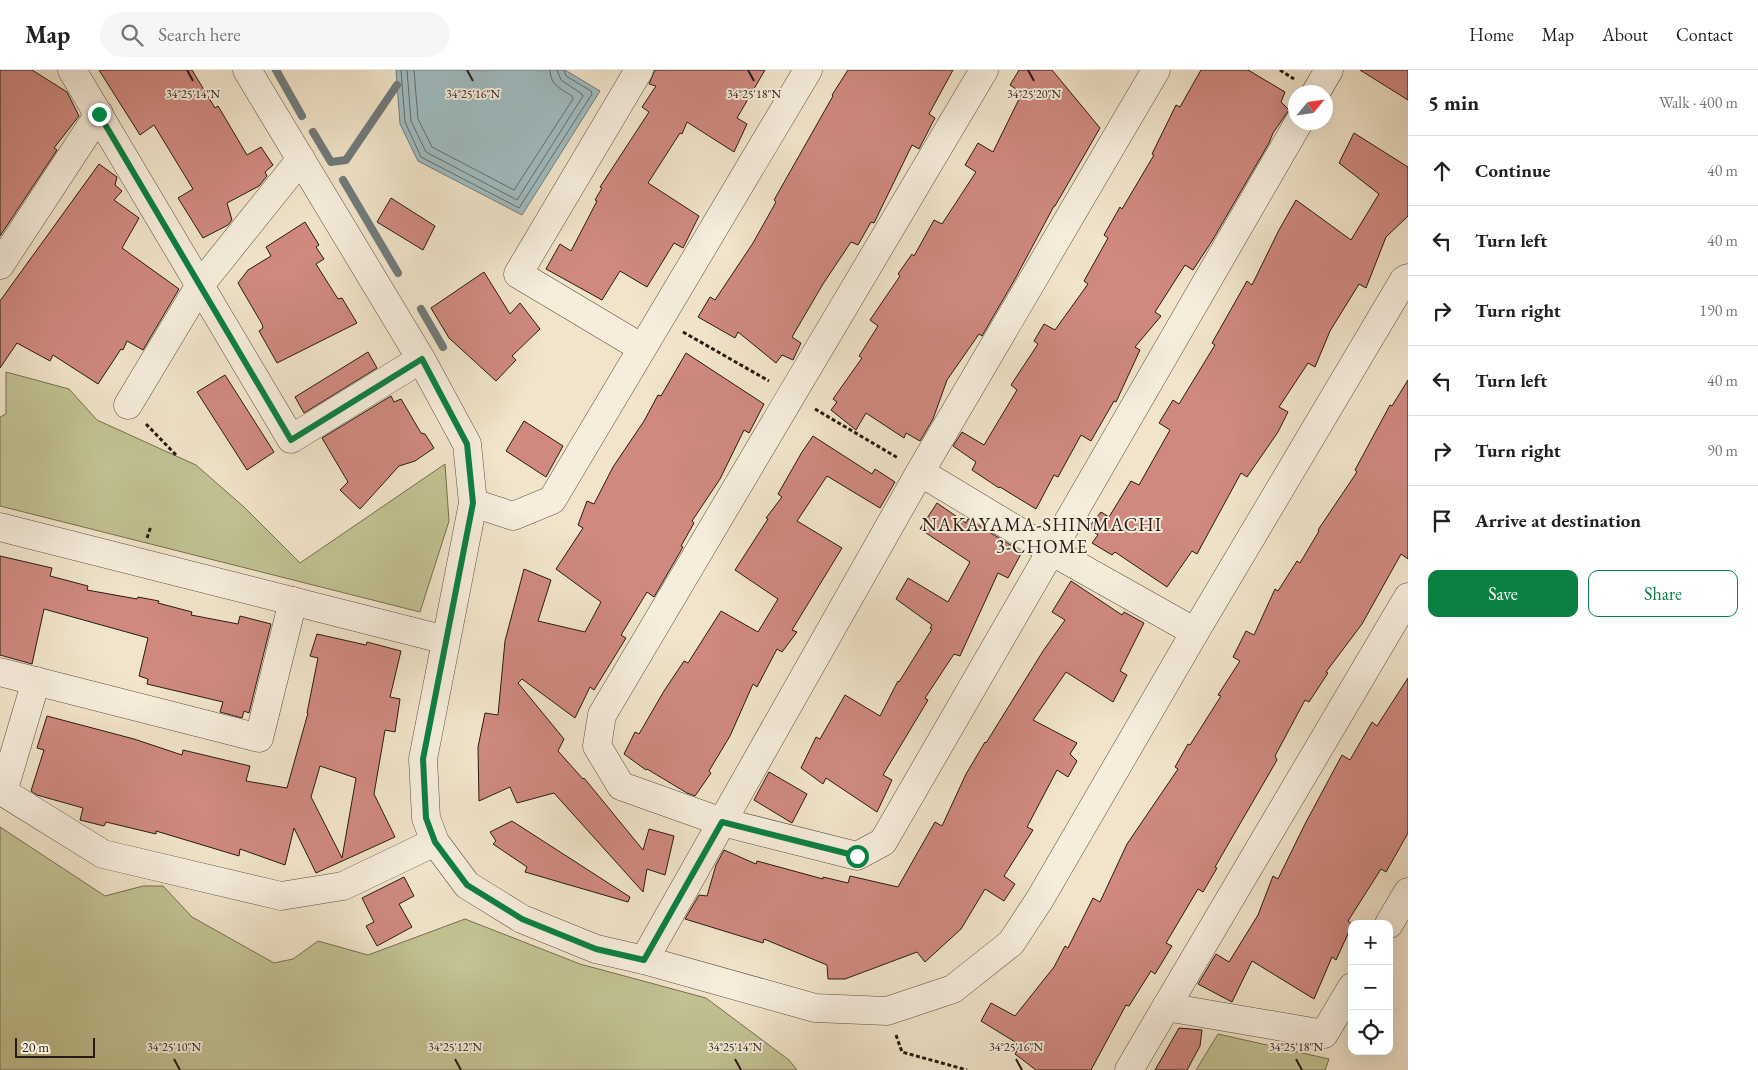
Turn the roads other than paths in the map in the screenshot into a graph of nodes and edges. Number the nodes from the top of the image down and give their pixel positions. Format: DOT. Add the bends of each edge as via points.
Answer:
graph roads {
  1 [pos="72,70"];
  2 [pos="247,70"];
  3 [pos="639,70"];
  4 [pos="808,70"];
  5 [pos="984,70"];
  6 [pos="1156,70"];
  7 [pos="1329,70"];
  8 [pos="1320,85"];
  9 [pos="99,114"];
  10 [pos="1294,130"];
  11 [pos="301,159"];
  12 [pos="0,265"];
  13 [pos="1408,278"];
  14 [pos="200,285"];
  15 [pos="642,348"];
  16 [pos="422,359"];
  17 [pos="128,405"];
  18 [pos="920,472"];
  19 [pos="473,503"];
  20 [pos="0,527"];
  21 [pos="1051,551"];
  22 [pos="1408,597"];
  23 [pos="293,602"];
  24 [pos="1195,632"];
  25 [pos="446,640"];
  26 [pos="0,672"];
  27 [pos="36,681"];
  28 [pos="722,822"];
  29 [pos="435,842"];
  30 [pos="1408,892"];
  31 [pos="1391,920"];
  32 [pos="644,960"];
  33 [pos="1348,994"];
  34 [pos="1166,1007"];
  35 [pos="1129,1070"];
  1 -- 9 [label="street"];
  2 -- 11 [label="street"];
  3 -- 15 [label="street" via="518,274"];
  4 -- 15 [label="street"];
  5 -- 28 [label="street" via="602,715 597,746 621,786"];
  6 -- 18 [label="street"];
  7 -- 8 [label="street"];
  9 -- 12 [label="street"];
  9 -- 14 [label="street"];
  10 -- 21 [label="street"];
  11 -- 14 [label="street"];
  11 -- 16 [label="street"];
  13 -- 24 [label="street"];
  14 -- 16 [label="street" via="291,440"];
  14 -- 17 [label="street"];
  15 -- 19 [label="street" via="552,500 513,516"];
  16 -- 19 [label="street" via="467,444"];
  18 -- 21 [label="street"];
  18 -- 28 [label="street"];
  19 -- 25 [label="street"];
  20 -- 23 [label="street"];
  21 -- 24 [label="street"];
  21 -- 28 [label="street" via="883,842 857,856"];
  22 -- 34 [label="street"];
  23 -- 25 [label="street"];
  23 -- 27 [label="street" via="260,738"];
  24 -- 32 [label="street" via="1040,899 1011,943 953,989 887,1011 815,1008"];
  25 -- 29 [label="street" via="423,759 426,818"];
  26 -- 27 [label="street"];
  27 -- 29 [label="street" via="3,792 103,854 281,896 343,886"];
  28 -- 32 [label="street"];
  29 -- 32 [label="street" via="467,885 522,919 596,949"];
  30 -- 31 [label="street"];
  33 -- 34 [label="street" via="1324,1034"];
  34 -- 35 [label="street"];
}
